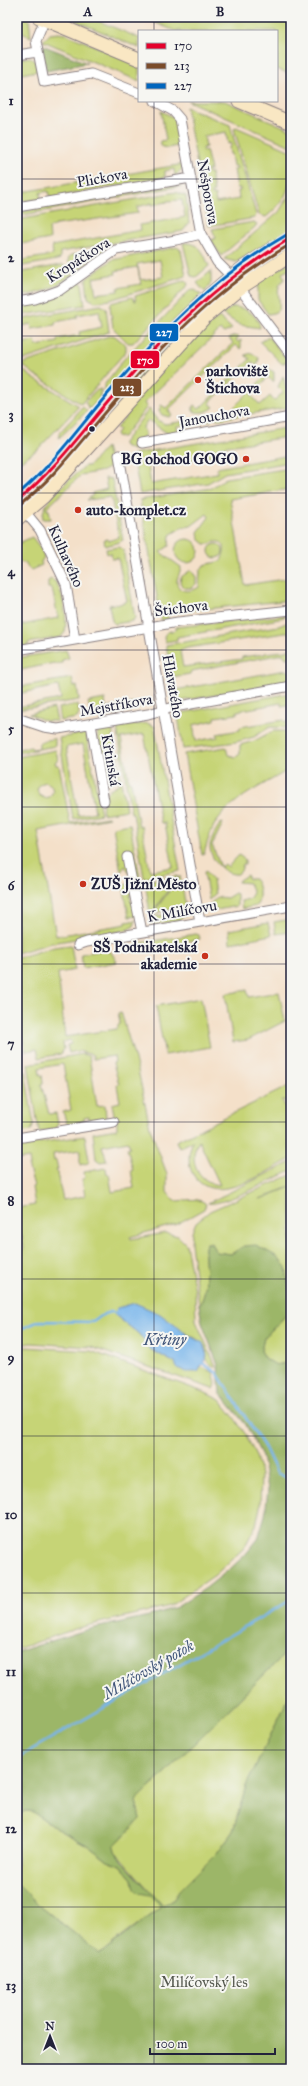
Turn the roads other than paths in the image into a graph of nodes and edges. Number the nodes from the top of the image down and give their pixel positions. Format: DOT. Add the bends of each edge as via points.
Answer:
graph roads {
  1 [pos="42,18"];
  2 [pos="38,52"];
  3 [pos="17,55"];
  4 [pos="138,59"];
  5 [pos="138,93"];
  6 [pos="157,102"];
  7 [pos="241,102"];
  8 [pos="291,123"];
  9 [pos="191,178"];
  10 [pos="17,207"];
  11 [pos="201,234"];
  12 [pos="291,238"];
  13 [pos="291,255"];
  14 [pos="231,276"];
  15 [pos="240,288"];
  16 [pos="17,302"];
  17 [pos="291,355"];
  18 [pos="291,417"];
  19 [pos="142,443"];
  20 [pos="118,454"];
  21 [pos="17,502"];
  22 [pos="22,516"];
  23 [pos="291,610"];
  24 [pos="148,626"];
  25 [pos="75,640"];
  26 [pos="17,650"];
  27 [pos="291,686"];
  28 [pos="163,710"];
  29 [pos="17,718"];
  30 [pos="90,724"];
  31 [pos="104,801"];
  32 [pos="127,857"];
  33 [pos="291,906"];
  34 [pos="200,922"];
  35 [pos="142,932"];
  36 [pos="78,945"];
  37 [pos="114,1122"];
  38 [pos="17,1138"];
  1 -- 2 [label="street" via="36,41"];
  1 -- 4 [label="main road"];
  2 -- 3 [label="street"];
  2 -- 5 [label="street" via="44,82 91,74"];
  6 -- 9 [label="street, Nešporova" via="173,111 180,119"];
  7 -- 8 [label="main road"];
  9 -- 10 [label="street, Plickova"];
  9 -- 11 [label="street, Nešporova"];
  11 -- 14 [label="street, Nešporova" via="217,262"];
  11 -- 16 [label="street, Kropáčkova" via="116,250 60,290 36,299"];
  12 -- 14 [label="main road"];
  13 -- 15 [label="main road"];
  14 -- 15 [label="street, Nešporova"];
  14 -- 21 [label="main road" via="176,327 34,488"];
  15 -- 17 [label="street"];
  15 -- 22 [label="main road" via="196,326 44,496"];
  18 -- 19 [label="street, Janouchova"];
  20 -- 24 [label="street, Hlavatého"];
  21 -- 22 [label="street, Kulhavého"];
  22 -- 25 [label="street, Kulhavého" via="40,530 66,584"];
  23 -- 24 [label="street, Štichova"];
  24 -- 25 [label="street, Štichova"];
  24 -- 28 [label="street, Hlavatého"];
  25 -- 26 [label="street, Štichova"];
  27 -- 28 [label="street, Mejstříkova"];
  28 -- 30 [label="street, Mejstříkova"];
  28 -- 34 [label="street, Hlavatého"];
  29 -- 30 [label="street, Mejstříkova" via="54,729"];
  30 -- 31 [label="street, Křtinská"];
  32 -- 35 [label="street"];
  33 -- 34 [label="street, K Milíčovu"];
  34 -- 35 [label="street, K Milíčovu"];
  35 -- 36 [label="street, K Milíčovu"];
  37 -- 38 [label="street"];
}
